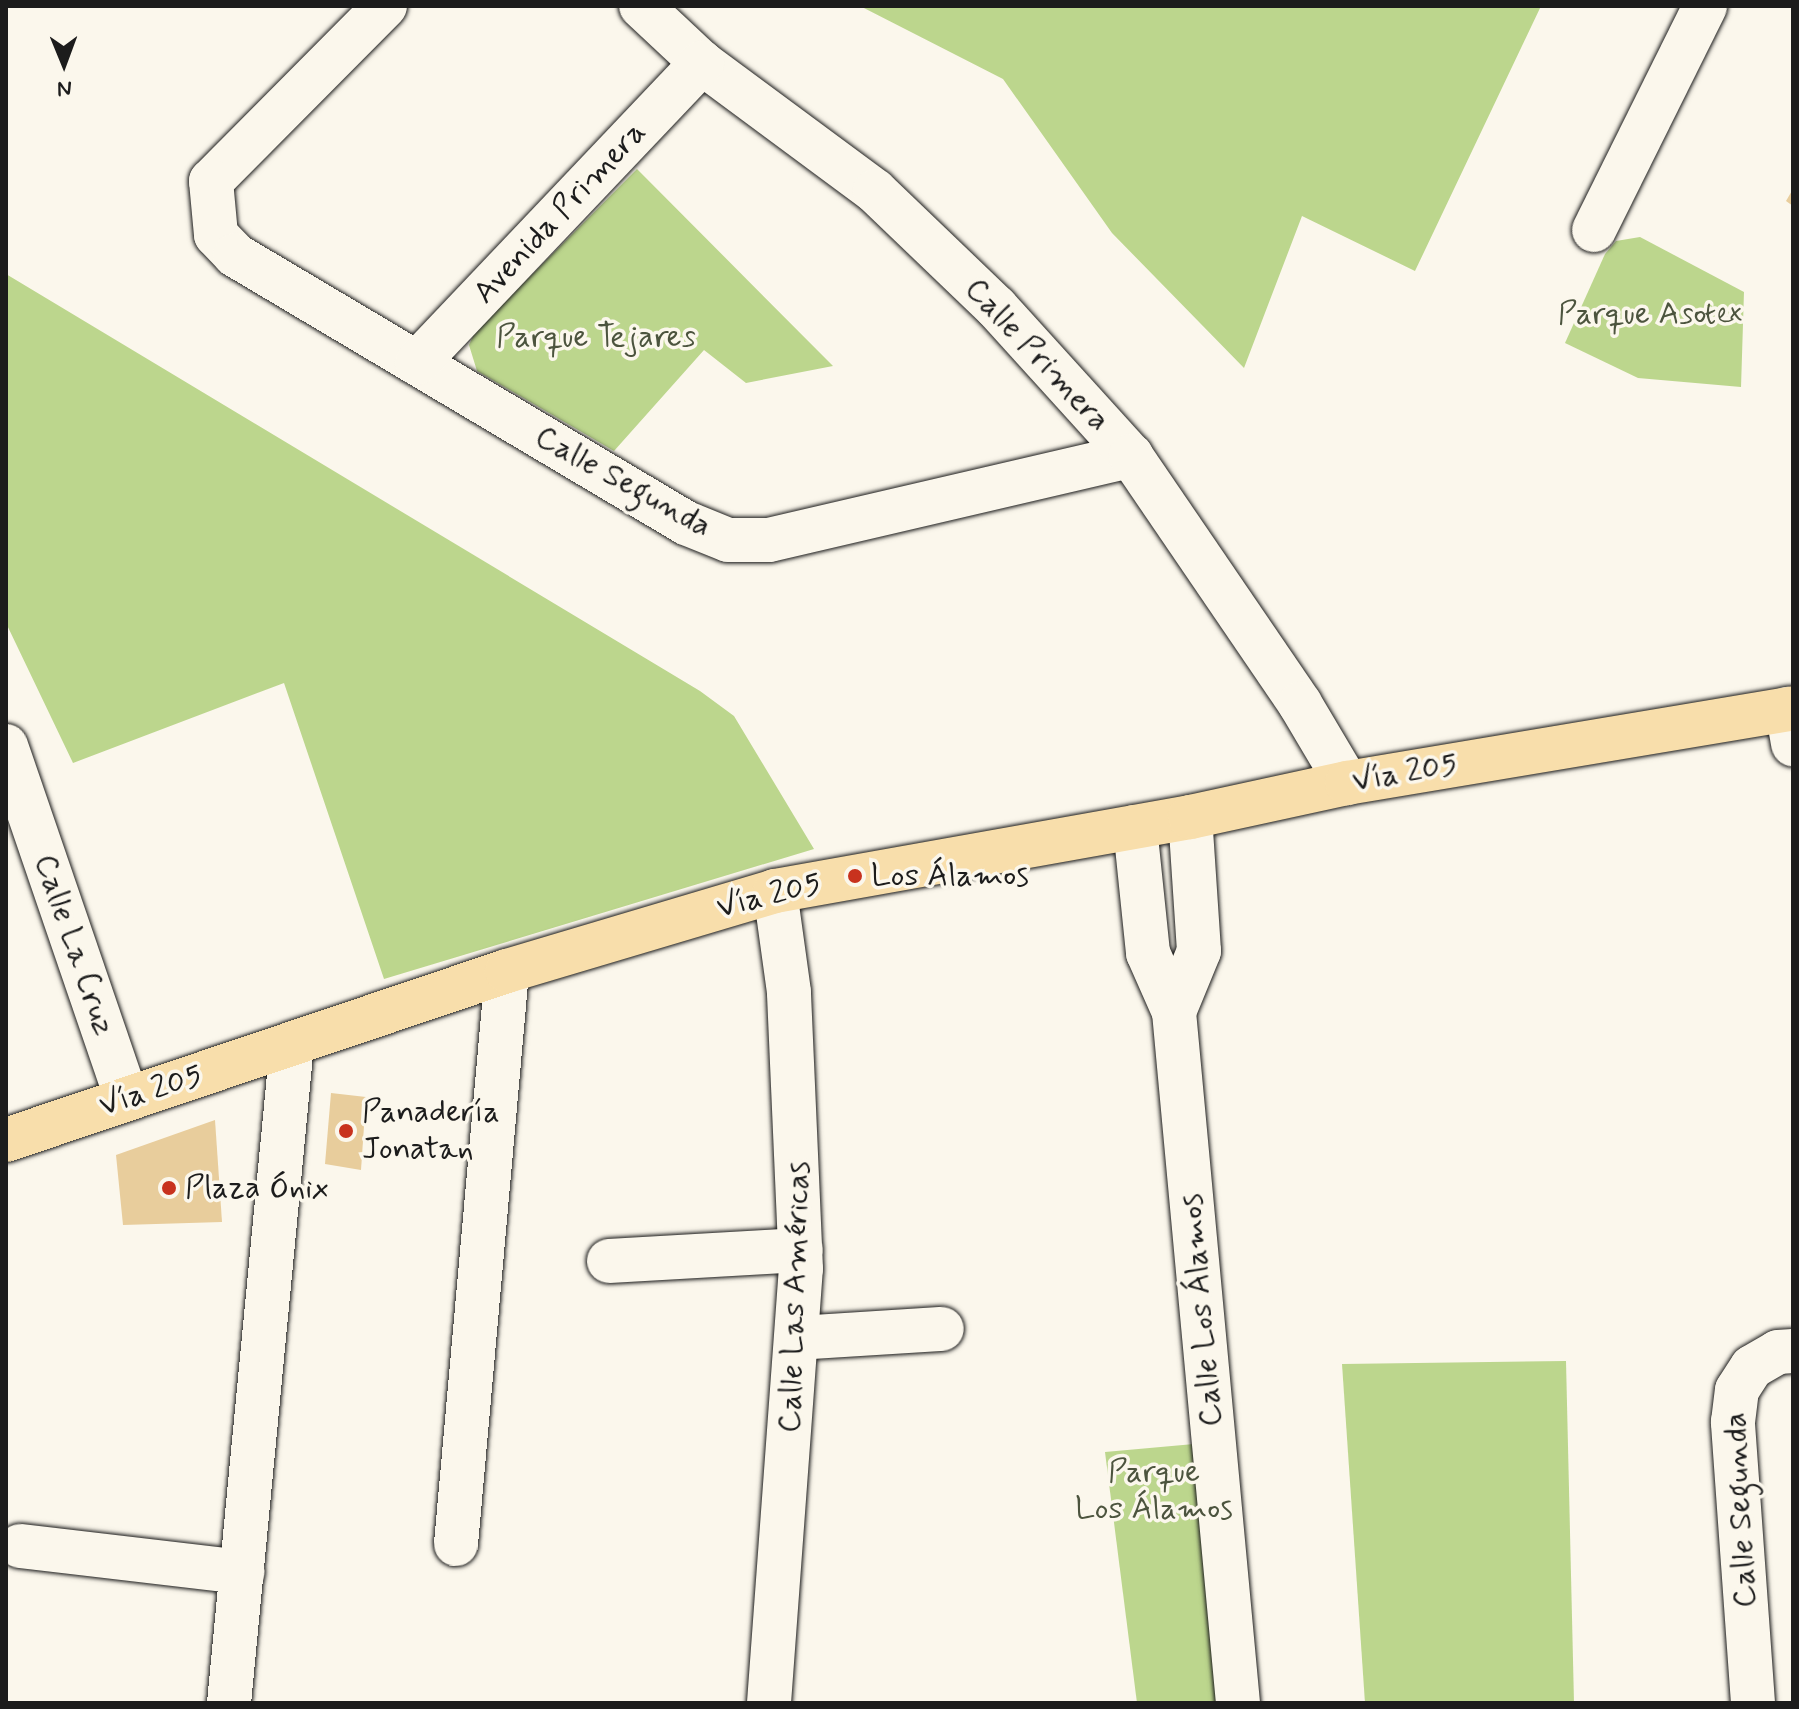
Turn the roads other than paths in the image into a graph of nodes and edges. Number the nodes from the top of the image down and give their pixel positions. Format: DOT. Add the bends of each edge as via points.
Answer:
graph roads {
  1 [pos="385,6"];
  2 [pos="641,6"];
  3 [pos="1705,6"];
  4 [pos="702,63"];
  5 [pos="1594,230"];
  6 [pos="417,363"];
  7 [pos="1131,456"];
  8 [pos="1791,720"];
  9 [pos="6,746"];
  10 [pos="1347,783"];
  11 [pos="1190,817"];
  12 [pos="1135,827"];
  13 [pos="775,891"];
  14 [pos="507,971"];
  15 [pos="1174,1012"];
  16 [pos="292,1044"];
  17 [pos="127,1099"];
  18 [pos="6,1140"];
  19 [pos="801,1250"];
  20 [pos="609,1261"];
  21 [pos="942,1329"];
  22 [pos="797,1338"];
  23 [pos="1793,1351"];
  24 [pos="456,1544"];
  25 [pos="20,1546"];
  26 [pos="242,1572"];
  27 [pos="229,1703"];
  28 [pos="769,1703"];
  29 [pos="1238,1703"];
  30 [pos="1753,1703"];
  1 -- 6 [label="street, Calle Segunda" via="211,181 216,235 235,255"];
  2 -- 4 [label="street, Calle Primera"];
  3 -- 5 [label="street"];
  4 -- 6 [label="street, Avenida Primera"];
  4 -- 7 [label="street, Calle Primera" via="875,191 996,307"];
  6 -- 7 [label="street, Calle Segunda" via="686,523 728,540 769,540"];
  7 -- 10 [label="street, Calle Primera" via="1300,704"];
  8 -- 10 [label="main road, Vía 205"];
  9 -- 17 [label="street, Calle La Cruz"];
  10 -- 11 [label="main road, Vía 205"];
  11 -- 12 [label="main road, Vía 205"];
  11 -- 15 [label="street" via="1199,951"];
  12 -- 13 [label="main road, Vía 205"];
  12 -- 15 [label="street" via="1148,953"];
  13 -- 14 [label="main road, Vía 205"];
  13 -- 19 [label="street, Calle Las Américas" via="789,992"];
  14 -- 16 [label="main road, Vía 205"];
  14 -- 24 [label="street"];
  15 -- 29 [label="street, Calle Los Álamos"];
  16 -- 17 [label="main road, Vía 205"];
  16 -- 26 [label="street"];
  17 -- 18 [label="main road, Vía 205"];
  19 -- 20 [label="street"];
  19 -- 22 [label="street, Calle Las Américas"];
  21 -- 22 [label="street"];
  22 -- 28 [label="street, Calle Las Américas"];
  23 -- 30 [label="street, Calle Segunda" via="1778,1352 1752,1367 1737,1390 1733,1422"];
  25 -- 26 [label="street"];
  26 -- 27 [label="street"];
}
